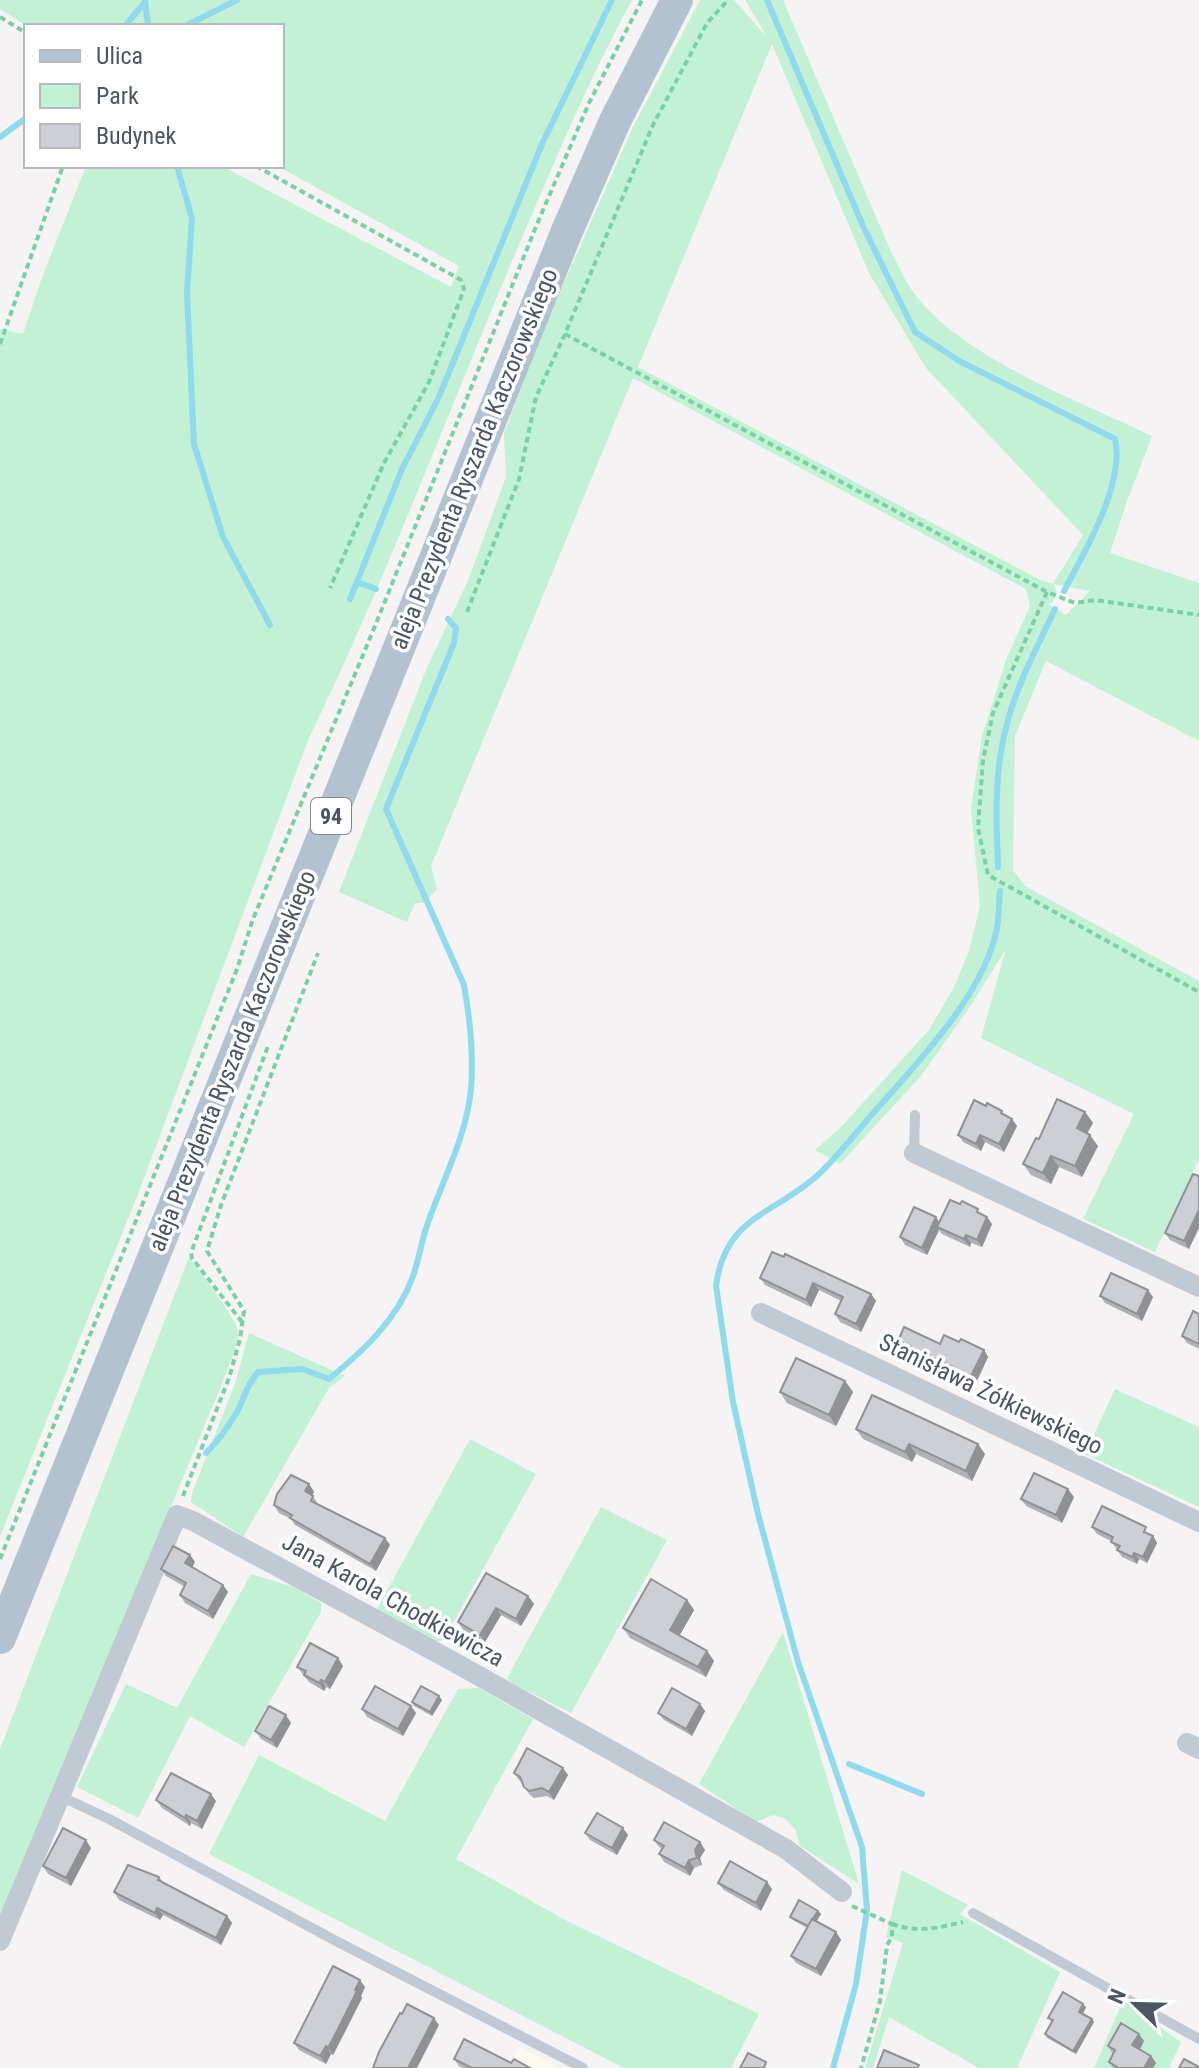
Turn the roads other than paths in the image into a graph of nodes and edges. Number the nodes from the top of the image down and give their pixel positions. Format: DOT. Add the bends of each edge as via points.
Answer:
graph roads {
  1 [pos="677,0"];
  2 [pos="915,1115"];
  3 [pos="914,1153"];
  4 [pos="1199,1287"];
  5 [pos="761,1313"];
  6 [pos="1199,1522"];
  7 [pos="0,1638"];
  8 [pos="60,1796"];
  9 [pos="842,1892"];
  10 [pos="973,1913"];
  11 [pos="0,1941"];
  12 [pos="1199,2039"];
  13 [pos="583,2068"];
  1 -- 7 [label="main road, aleja Prezydenta Ryszarda Kaczorowskiego / 94" via="615,121 538,300"];
  2 -- 3 [label="lane"];
  3 -- 4 [label="street"];
  5 -- 6 [label="street, Stanisława Żółkiewskiego"];
  8 -- 9 [label="street, Jana Karola Chodkiewicza" via="177,1515 454,1662 786,1849"];
  8 -- 11 [label="street"];
  8 -- 13 [label="lane"];
  10 -- 12 [label="lane"];
}
